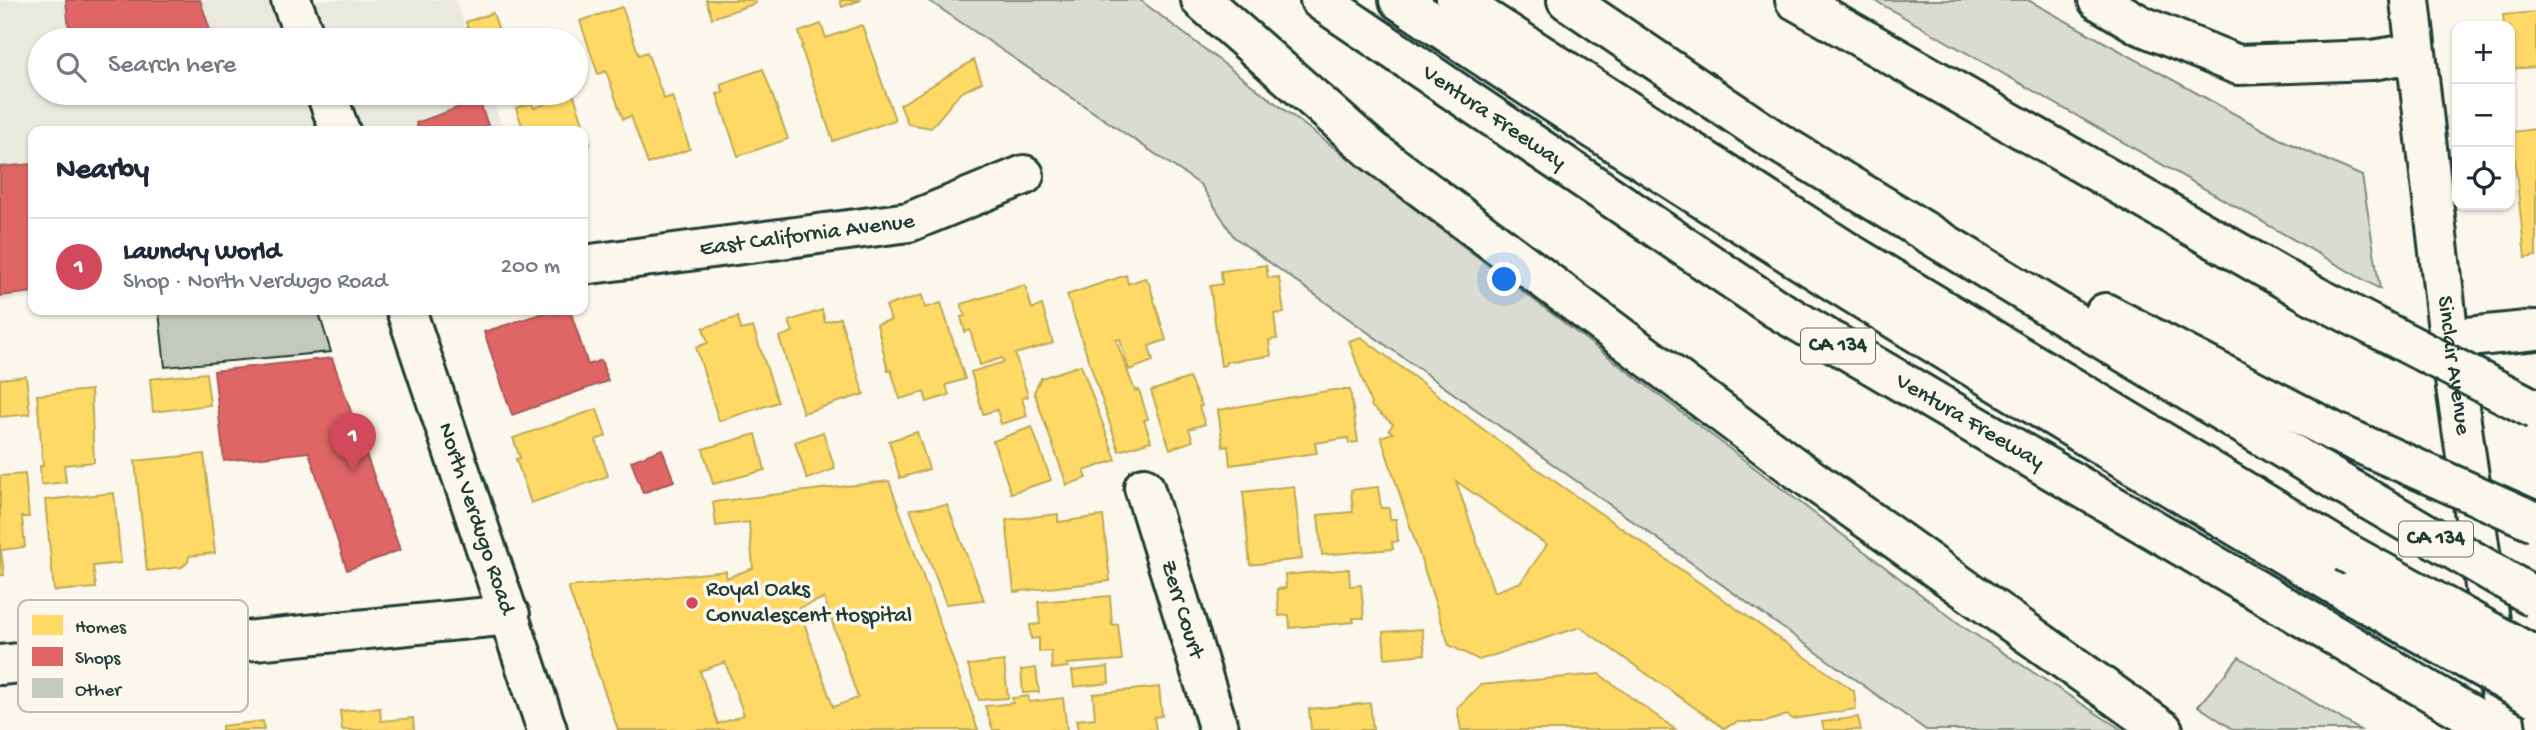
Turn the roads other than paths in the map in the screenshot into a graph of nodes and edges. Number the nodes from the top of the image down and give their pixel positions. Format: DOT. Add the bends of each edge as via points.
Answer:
graph roads {
  1 [pos="291,0"];
  2 [pos="1201,0"];
  3 [pos="1320,0"];
  4 [pos="1399,0"];
  5 [pos="1457,0"];
  6 [pos="1567,0"];
  7 [pos="1795,0"];
  8 [pos="2098,0"];
  9 [pos="2410,0"];
  10 [pos="302,28"];
  11 [pos="2415,53"];
  12 [pos="330,105"];
  13 [pos="338,126"];
  14 [pos="1774,140"];
  15 [pos="1024,175"];
  16 [pos="588,263"];
  17 [pos="408,315"];
  18 [pos="2536,330"];
  19 [pos="2449,340"];
  20 [pos="2536,410"];
  21 [pos="1144,487"];
  22 [pos="2536,522"];
  23 [pos="2536,598"];
  24 [pos="510,615"];
  25 [pos="248,641"];
  26 [pos="2536,657"];
  27 [pos="18,663"];
  28 [pos="0,665"];
  29 [pos="2536,698"];
  30 [pos="547,730"];
  31 [pos="1219,730"];
  32 [pos="2163,730"];
  33 [pos="2496,730"];
  34 [pos="2506,730"];
  1 -- 10 [label="main road"];
  2 -- 32 [label="main road" via="1373,151 1790,464"];
  3 -- 33 [label="main road, Ventura Freeway / CA 134" via="1774,309"];
  4 -- 29 [label="main road, bridge" via="1823,275 2349,593"];
  5 -- 26 [label="main road, bridge" via="1849,253 2345,552"];
  6 -- 14 [label="main road, CA 134"];
  7 -- 20 [label="main road, bridge" via="2313,295"];
  8 -- 11 [label="main road" via="2140,25 2238,65 2372,60"];
  9 -- 11 [label="main road, Sinclair Avenue"];
  11 -- 19 [label="main road, Sinclair Avenue"];
  12 -- 13 [label="main road"];
  14 -- 22 [label="main road, bridge" via="2334,432"];
  14 -- 23 [label="main road, CA 134, bridge"];
  15 -- 16 [label="main road, East California Avenue" via="909,222"];
  17 -- 24 [label="main road, North Verdugo Road"];
  18 -- 19 [label="main road"];
  19 -- 34 [label="main road, Sinclair Avenue"];
  21 -- 31 [label="main road, Zerr Court"];
  24 -- 25 [label="main road"];
  24 -- 30 [label="main road, North Verdugo Road"];
  27 -- 28 [label="main road"];
}
